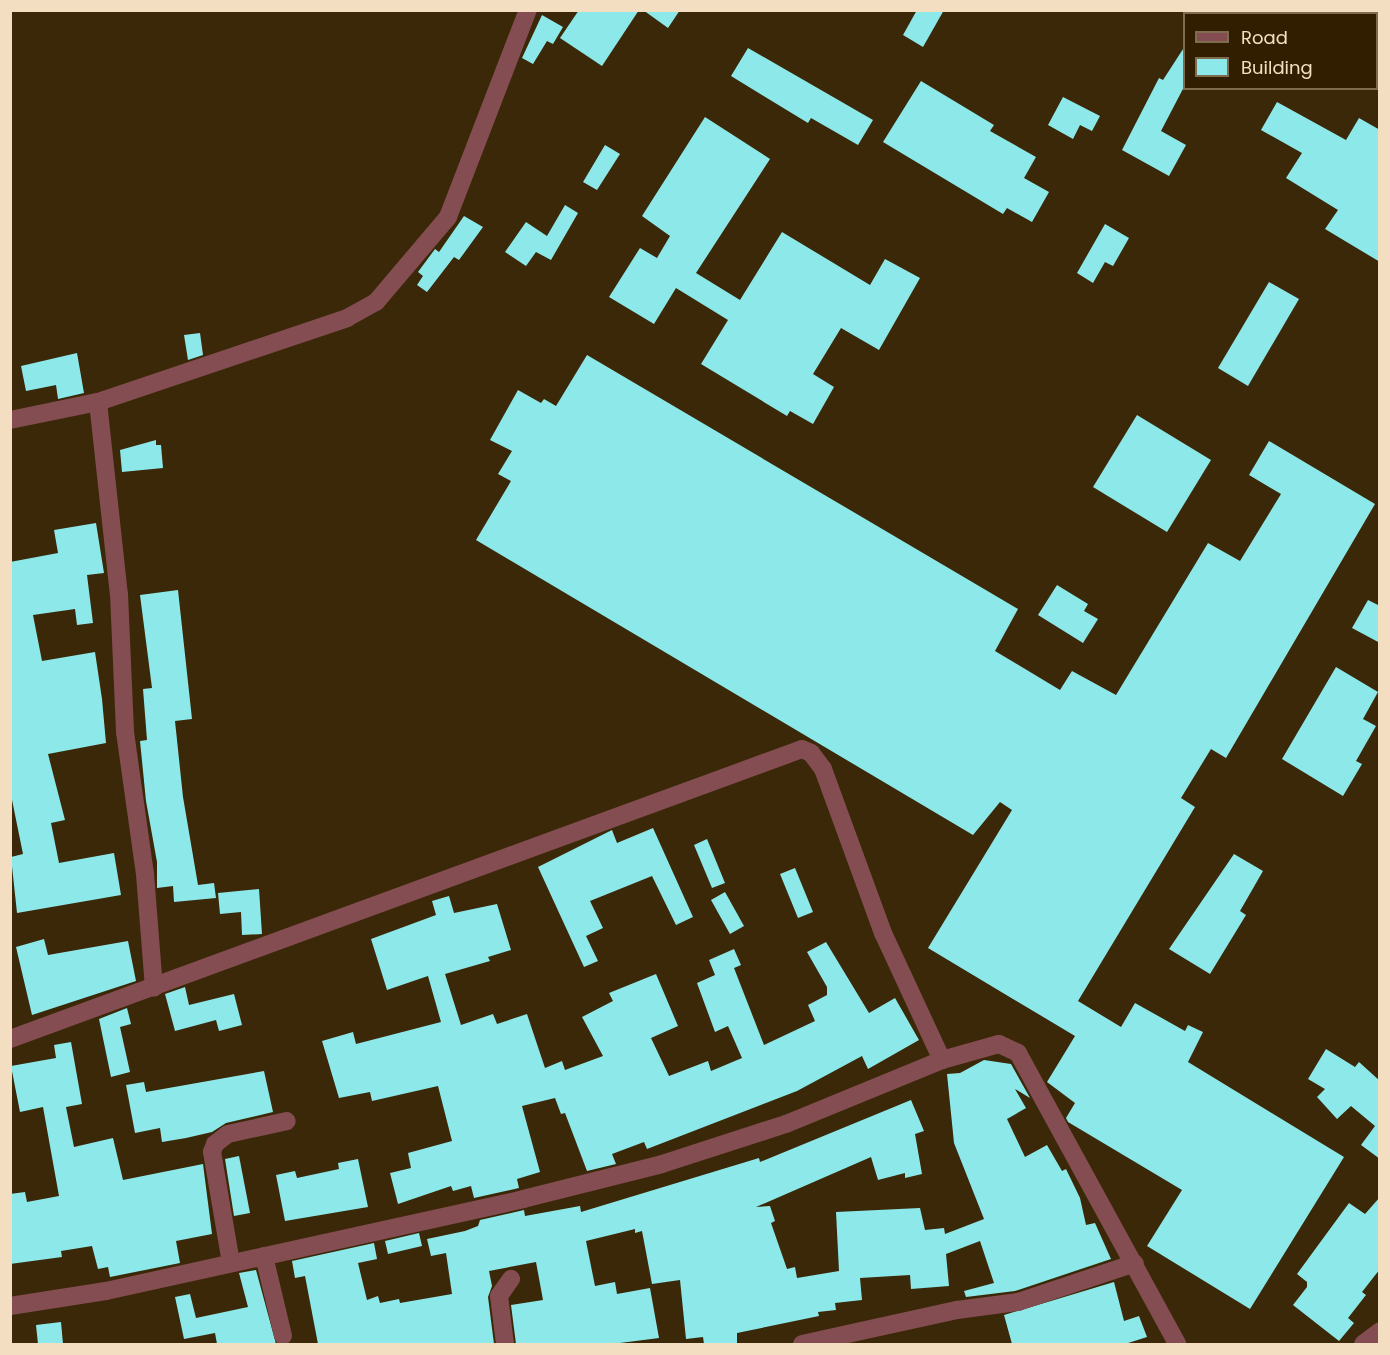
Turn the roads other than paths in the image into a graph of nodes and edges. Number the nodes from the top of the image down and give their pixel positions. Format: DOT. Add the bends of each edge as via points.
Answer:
graph roads {
  1 [pos="528,10"];
  2 [pos="98,402"];
  3 [pos="10,420"];
  4 [pos="154,988"];
  5 [pos="10,1039"];
  6 [pos="942,1060"];
  7 [pos="286,1121"];
  8 [pos="264,1256"];
  9 [pos="231,1263"];
  10 [pos="1135,1263"];
  11 [pos="512,1279"];
  12 [pos="10,1306"];
  13 [pos="1380,1331"];
  14 [pos="283,1336"];
  15 [pos="505,1344"];
  16 [pos="802,1344"];
  17 [pos="1177,1344"];
  18 [pos="1363,1344"];
  1 -- 2 [label="street" via="448,217 376,302 347,318"];
  2 -- 3 [label="street"];
  2 -- 4 [label="street" via="119,594 125,732 145,874"];
  4 -- 5 [label="street"];
  4 -- 6 [label="street" via="802,749 812,753 823,769 883,933"];
  6 -- 8 [label="street" via="824,1111 662,1164"];
  6 -- 10 [label="street" via="989,1045 1010,1047 1018,1053"];
  7 -- 9 [label="street" via="228,1134 215,1144 212,1152"];
  8 -- 9 [label="street"];
  8 -- 14 [label="street"];
  9 -- 12 [label="street"];
  10 -- 16 [label="street" via="1018,1302 957,1310"];
  10 -- 17 [label="street"];
  11 -- 15 [label="street" via="499,1296"];
  13 -- 18 [label="street"];
}
